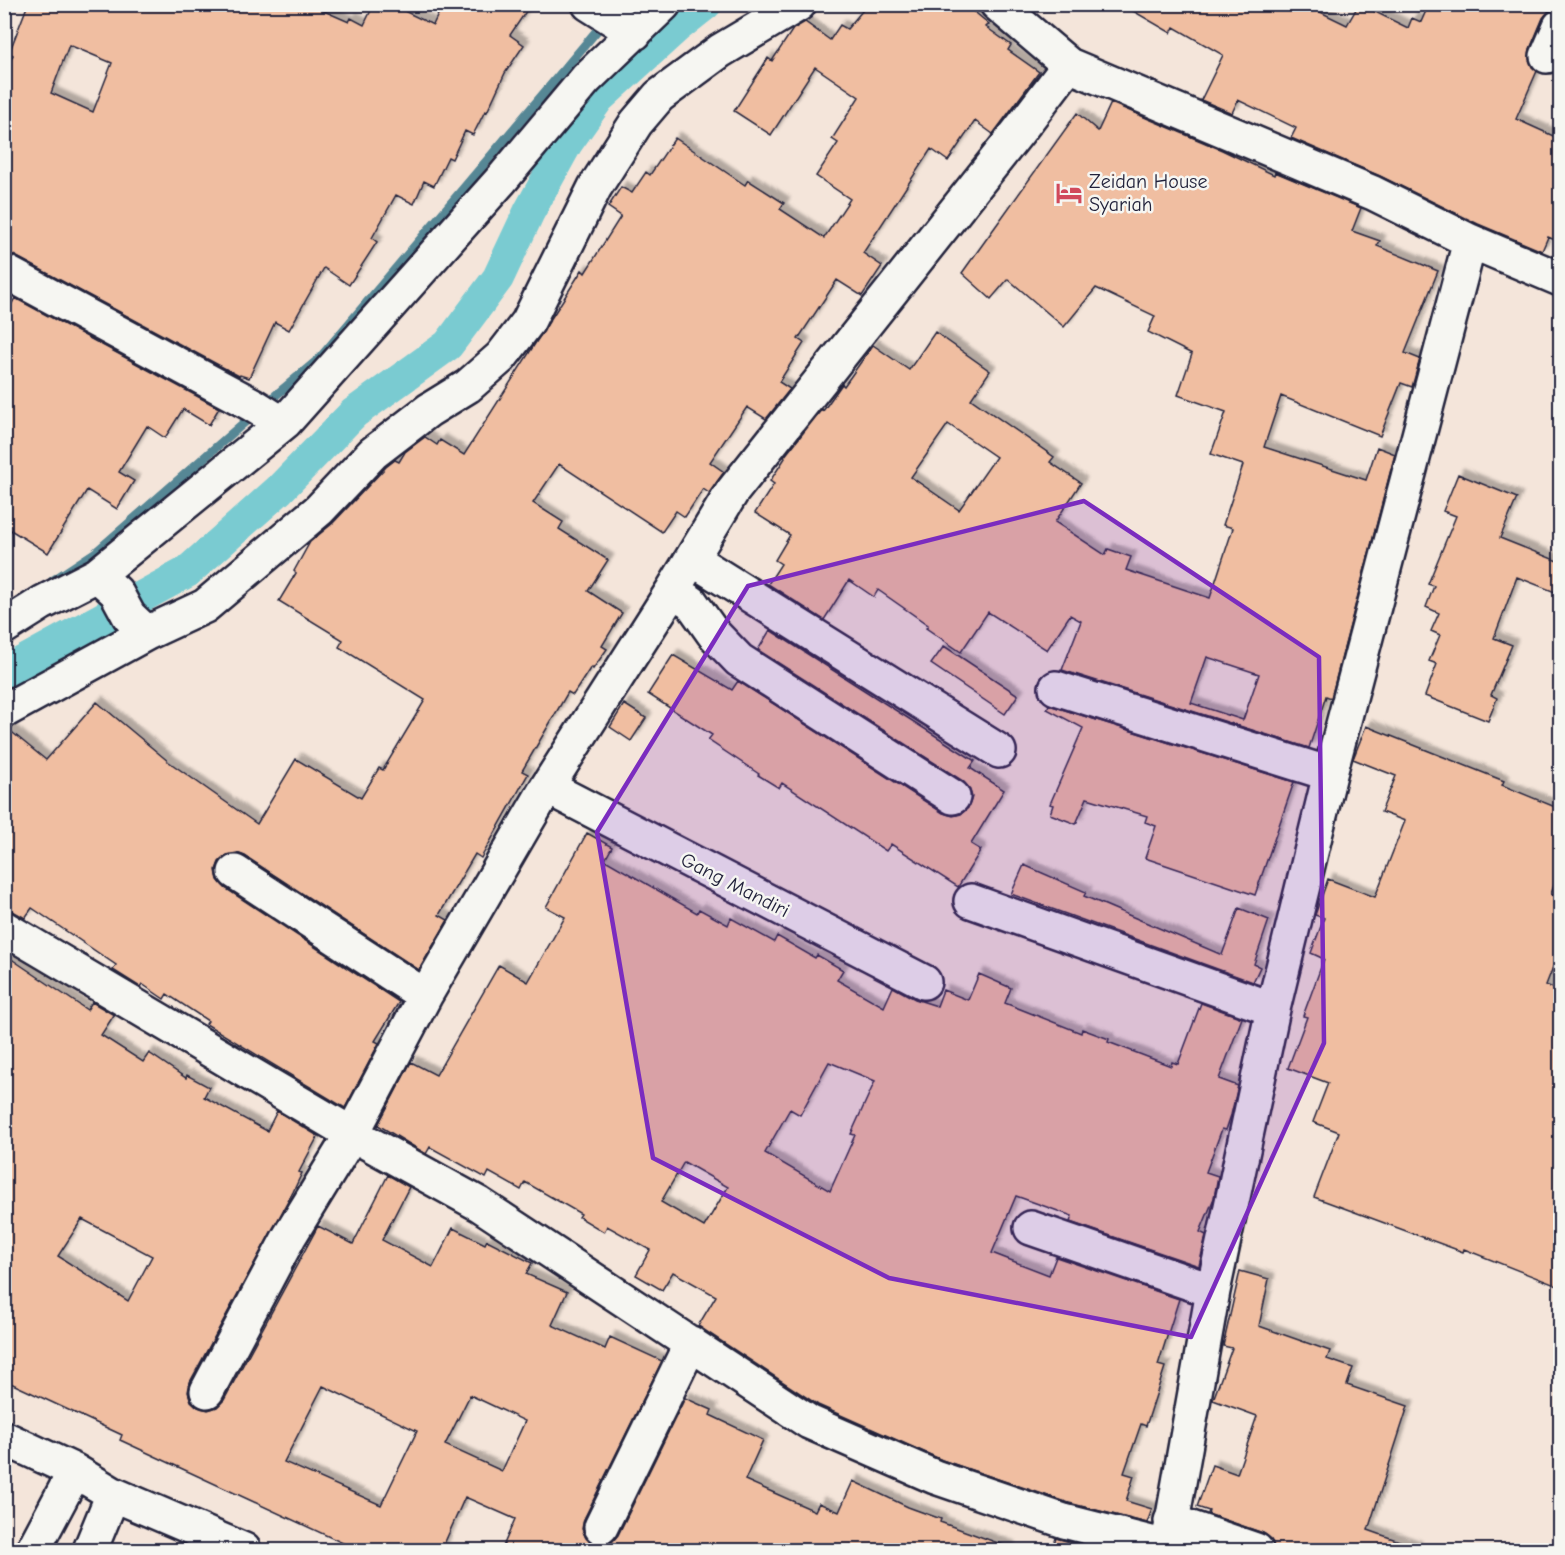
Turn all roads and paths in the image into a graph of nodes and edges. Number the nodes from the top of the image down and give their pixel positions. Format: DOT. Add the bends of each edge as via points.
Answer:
graph roads {
  1 [pos="664,4"];
  2 [pos="798,4"];
  3 [pos="997,4"];
  4 [pos="611,18"];
  5 [pos="1560,26"];
  6 [pos="1547,56"];
  7 [pos="1069,64"];
  8 [pos="1470,241"];
  9 [pos="4,271"];
  10 [pos="1560,279"];
  11 [pos="270,415"];
  12 [pos="692,559"];
  13 [pos="672,591"];
  14 [pos="122,604"];
  15 [pos="4,627"];
  16 [pos="1056,688"];
  17 [pos="4,711"];
  18 [pos="999,751"];
  19 [pos="1330,774"];
  20 [pos="547,788"];
  21 [pos="952,797"];
  22 [pos="235,872"];
  23 [pos="971,901"];
  24 [pos="4,928"];
  25 [pos="924,982"];
  26 [pos="425,996"];
  27 [pos="1273,1009"];
  28 [pos="352,1134"];
  29 [pos="1031,1228"];
  30 [pos="1213,1291"];
  31 [pos="691,1343"];
  32 [pos="207,1391"];
  33 [pos="4,1438"];
  34 [pos="75,1471"];
  35 [pos="114,1494"];
  36 [pos="601,1527"];
  37 [pos="1168,1540"];
  38 [pos="33,1551"];
  39 [pos="90,1551"];
  40 [pos="244,1551"];
  41 [pos="1256,1551"];
  1 -- 4 [label="street"];
  2 -- 14 [label="street" via="720,51 659,96 636,123 595,187 528,322 501,357 468,386 373,453 319,510 205,606"];
  3 -- 7 [label="street"];
  4 -- 11 [label="street" via="586,79 502,179"];
  5 -- 6 [label="street"];
  7 -- 8 [label="street" via="1373,193"];
  7 -- 12 [label="street" via="732,492"];
  8 -- 10 [label="street"];
  8 -- 19 [label="street"];
  9 -- 11 [label="street"];
  11 -- 14 [label="street"];
  12 -- 13 [label="street"];
  12 -- 18 [label="street"];
  13 -- 20 [label="street"];
  13 -- 21 [label="street" via="691,602 738,660"];
  14 -- 15 [label="street" via="42,603"];
  14 -- 17 [label="street"];
  16 -- 19 [label="street"];
  19 -- 27 [label="street"];
  20 -- 25 [label="street, Gang Mandiri"];
  20 -- 26 [label="street"];
  22 -- 26 [label="street"];
  23 -- 27 [label="street"];
  24 -- 28 [label="street"];
  26 -- 28 [label="street"];
  27 -- 30 [label="street"];
  28 -- 31 [label="street" via="480,1204"];
  28 -- 32 [label="street" via="289,1237"];
  29 -- 30 [label="street"];
  30 -- 37 [label="street"];
  31 -- 36 [label="street"];
  31 -- 37 [label="street" via="809,1422 935,1478 1064,1521"];
  33 -- 34 [label="street"];
  34 -- 35 [label="street"];
  34 -- 38 [label="street"];
  35 -- 39 [label="street"];
  35 -- 40 [label="street"];
  37 -- 41 [label="street"];
}
